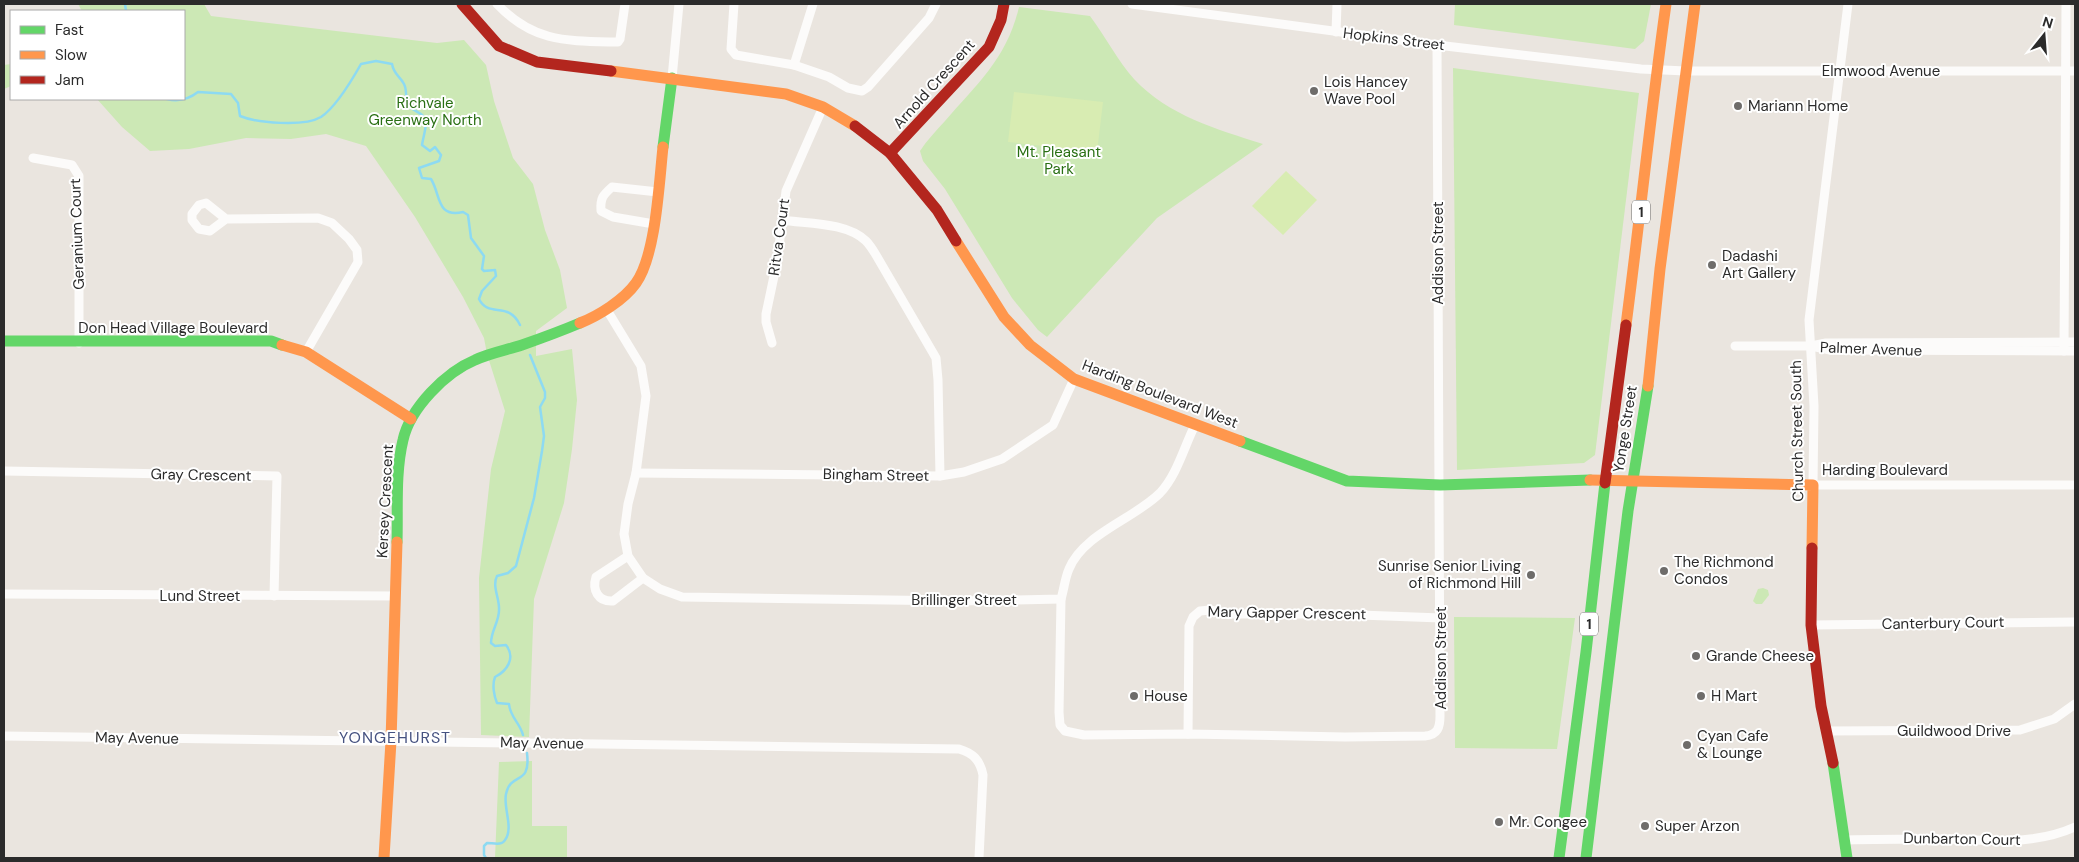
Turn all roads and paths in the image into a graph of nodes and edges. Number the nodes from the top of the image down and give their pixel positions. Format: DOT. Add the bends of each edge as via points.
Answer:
graph roads {
  1 [pos="462,4"];
  2 [pos="497,4"];
  3 [pos="625,4"];
  4 [pos="679,4"];
  5 [pos="734,4"];
  6 [pos="813,4"];
  7 [pos="936,4"];
  8 [pos="1004,4"];
  9 [pos="1132,4"];
  10 [pos="1337,4"];
  11 [pos="1666,4"];
  12 [pos="1695,4"];
  13 [pos="1848,4"];
  14 [pos="2066,4"];
  15 [pos="1336,32"];
  16 [pos="1437,45"];
  17 [pos="794,65"];
  18 [pos="1657,70"];
  19 [pos="1686,71"];
  20 [pos="1840,71"];
  21 [pos="2066,71"];
  22 [pos="2075,71"];
  23 [pos="672,78"];
  24 [pos="823,107"];
  25 [pos="890,153"];
  26 [pos="33,158"];
  27 [pos="658,192"];
  28 [pos="226,219"];
  29 [pos="782,220"];
  30 [pos="654,224"];
  31 [pos="607,310"];
  32 [pos="4,342"];
  33 [pos="2075,342"];
  34 [pos="79,343"];
  35 [pos="772,343"];
  36 [pos="1735,346"];
  37 [pos="1811,346"];
  38 [pos="2064,347"];
  39 [pos="2075,351"];
  40 [pos="306,352"];
  41 [pos="1074,379"];
  42 [pos="411,419"];
  43 [pos="1195,425"];
  44 [pos="4,471"];
  45 [pos="636,473"];
  46 [pos="940,476"];
  47 [pos="1605,480"];
  48 [pos="1632,482"];
  49 [pos="1440,485"];
  50 [pos="1813,485"];
  51 [pos="2075,485"];
  52 [pos="628,556"];
  53 [pos="643,578"];
  54 [pos="4,594"];
  55 [pos="274,596"];
  56 [pos="395,596"];
  57 [pos="1061,599"];
  58 [pos="1441,618"];
  59 [pos="2075,622"];
  60 [pos="1811,625"];
  61 [pos="2075,704"];
  62 [pos="1826,731"];
  63 [pos="1188,734"];
  64 [pos="4,736"];
  65 [pos="391,741"];
  66 [pos="2075,827"];
  67 [pos="1846,840"];
  68 [pos="384,858"];
  69 [pos="980,858"];
  70 [pos="1559,858"];
  71 [pos="1586,858"];
  72 [pos="1847,858"];
  1 -- 23 [label="street, Harding Boulevard West" via="499,46 537,62"];
  2 -- 3 [label="street" via="511,19 552,39 618,42"];
  4 -- 23 [label="street"];
  5 -- 17 [label="street" via="731,49 736,55"];
  6 -- 17 [label="street"];
  7 -- 17 [label="street" via="929,18 862,91"];
  8 -- 25 [label="street, Arnold Crescent" via="1002,20 989,47"];
  9 -- 15 [label="street, Hopkins Street"];
  10 -- 15 [label="street"];
  11 -- 18 [label="street, Yonge Street / 1"];
  12 -- 19 [label="street, Yonge Street / 1"];
  13 -- 20 [label="street, Church Street South"];
  14 -- 21 [label="street"];
  15 -- 16 [label="street, Hopkins Street"];
  16 -- 18 [label="street, Hopkins Street"];
  16 -- 49 [label="street, Addison Street"];
  18 -- 19 [label="street, Hopkins Street"];
  18 -- 47 [label="street, Yonge Street / 1"];
  19 -- 20 [label="street, Elmwood Avenue"];
  19 -- 48 [label="street, Yonge Street / 1" via="1648,383"];
  20 -- 21 [label="street, Elmwood Avenue"];
  20 -- 37 [label="street, Church Street South" via="1810,320"];
  21 -- 22 [label="street, Elmwood Avenue"];
  21 -- 38 [label="street"];
  23 -- 24 [label="street, Harding Boulevard West" via="786,94"];
  23 -- 27 [label="street, Kersey Crescent"];
  24 -- 25 [label="street, Harding Boulevard West"];
  24 -- 29 [label="street, Ritva Court" via="786,191"];
  25 -- 41 [label="street, Harding Boulevard West" via="937,210 1004,317 1030,345"];
  26 -- 34 [label="street, Geranium Court" via="72,165 79,176"];
  27 -- 30 [label="street, Kersey Crescent"];
  27 -- 30 [label="street" via="612,187 600,202 601,211 613,217"];
  28 -- 40 [label="street" via="318,218 332,223 357,250 358,262"];
  29 -- 35 [label="street, Ritva Court" via="766,314"];
  29 -- 46 [label="street" via="824,225 856,234 876,254 936,358"];
  30 -- 31 [label="street, Kersey Crescent" via="651,248 636,283"];
  31 -- 42 [label="street, Kersey Crescent" via="537,340 474,360 439,383"];
  31 -- 45 [label="street, Brillinger Street" via="641,366 645,382"];
  32 -- 34 [label="street, Don Head Village Boulevard"];
  33 -- 38 [label="street, Palmer Avenue"];
  34 -- 40 [label="street, Don Head Village Boulevard" via="271,341"];
  36 -- 37 [label="street, Palmer Avenue"];
  37 -- 38 [label="street, Palmer Avenue" via="1830,350"];
  37 -- 50 [label="street, Church Street South"];
  38 -- 39 [label="street, Palmer Avenue"];
  40 -- 42 [label="street, Don Head Village Boulevard"];
  41 -- 43 [label="street, Harding Boulevard West"];
  41 -- 46 [label="street, Bingham Street" via="1052,425 1002,459"];
  42 -- 56 [label="street, Kersey Crescent" via="399,459"];
  43 -- 49 [label="street, Harding Boulevard West" via="1347,482"];
  43 -- 57 [label="street" via="1161,492 1089,542 1069,568"];
  44 -- 55 [label="street, Gray Crescent" via="277,476"];
  45 -- 46 [label="street, Bingham Street"];
  45 -- 52 [label="street, Brillinger Street" via="624,534"];
  47 -- 48 [label="street, Harding Boulevard"];
  47 -- 49 [label="street, Harding Boulevard West"];
  47 -- 70 [label="street, Yonge Street / 1"];
  48 -- 50 [label="street, Harding Boulevard"];
  48 -- 71 [label="street, Yonge Street / 1"];
  49 -- 58 [label="street, Addison Street"];
  50 -- 51 [label="street, Harding Boulevard"];
  50 -- 60 [label="street, Church Street South"];
  52 -- 53 [label="street, Brillinger Street"];
  52 -- 53 [label="street" via="596,577 594,590 597,596 613,601"];
  53 -- 57 [label="street, Brillinger Street" via="660,589 700,598"];
  54 -- 55 [label="street, Lund Street"];
  55 -- 56 [label="street, Lund Street"];
  56 -- 65 [label="street, Kersey Crescent"];
  57 -- 63 [label="street, Addison Street" via="1058,712 1061,728 1084,736"];
  58 -- 63 [label="street, Addison Street" via="1440,721 1437,732 1431,735"];
  58 -- 63 [label="street, Mary Gapper Crescent" via="1200,611 1189,626"];
  59 -- 60 [label="street, Canterbury Court"];
  60 -- 62 [label="street, Church Street South"];
  61 -- 62 [label="street, Guildwood Drive" via="2054,719 2020,730"];
  62 -- 67 [label="street, Church Street South"];
  64 -- 65 [label="street, May Avenue"];
  65 -- 68 [label="street, Kersey Crescent"];
  65 -- 69 [label="street, May Avenue" via="959,749 976,757 983,775"];
  66 -- 67 [label="street, Dunbarton Court" via="2057,835 2021,840"];
  67 -- 72 [label="street, Church Street South"];
}
